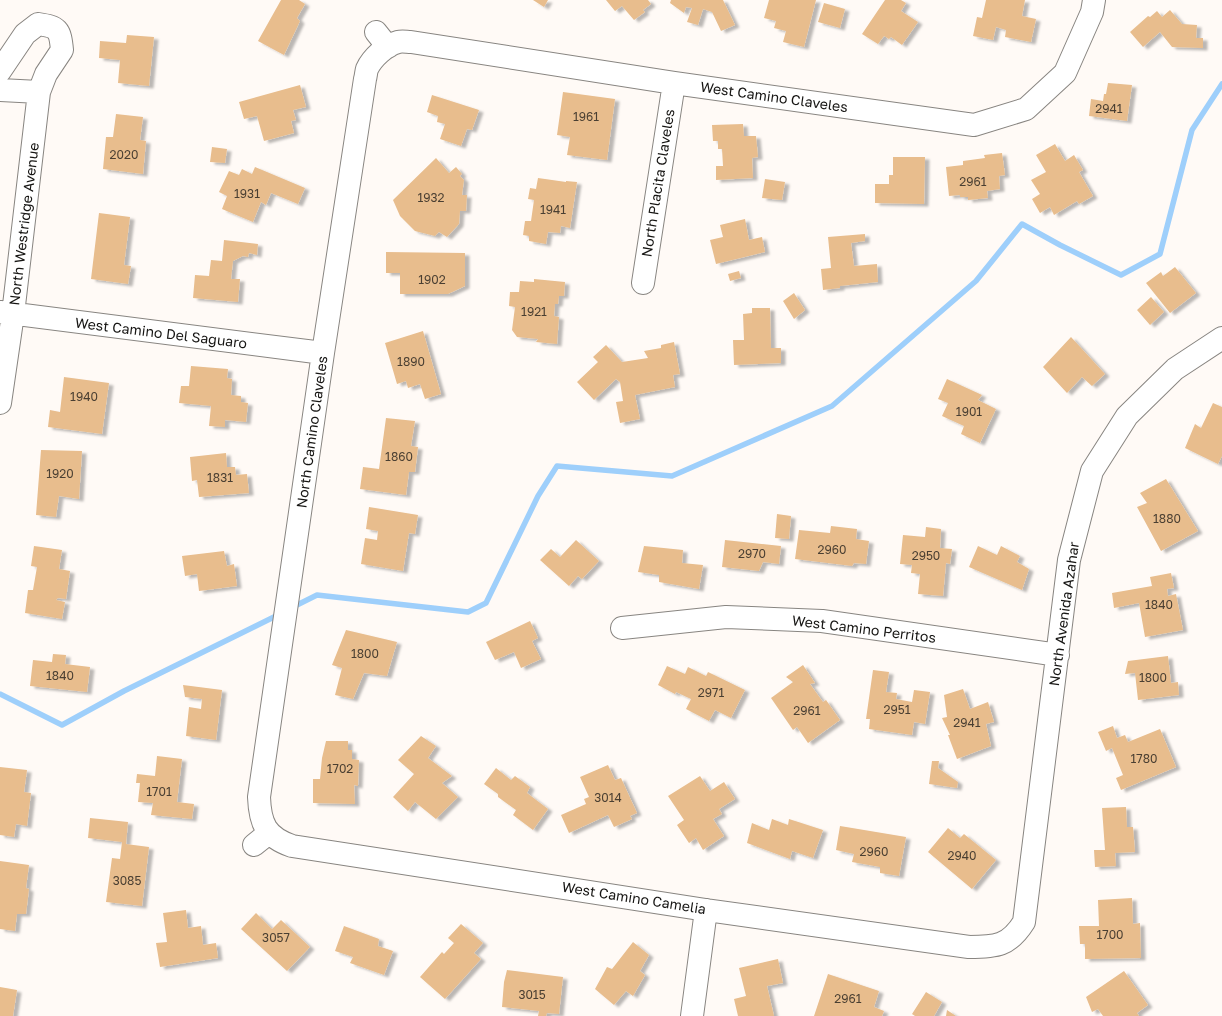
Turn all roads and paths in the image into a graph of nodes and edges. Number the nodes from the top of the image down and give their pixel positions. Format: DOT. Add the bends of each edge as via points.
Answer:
graph roads {
  1 [pos="1094,0"];
  2 [pos="385,41"];
  3 [pos="0,71"];
  4 [pos="674,83"];
  5 [pos="0,90"];
  6 [pos="39,92"];
  7 [pos="643,283"];
  8 [pos="6,313"];
  9 [pos="1222,338"];
  10 [pos="323,353"];
  11 [pos="0,403"];
  12 [pos="622,628"];
  13 [pos="1058,654"];
  14 [pos="263,835"];
  15 [pos="706,910"];
  16 [pos="1012,942"];
  17 [pos="692,1016"];
  1 -- 4 [label="street, West Camino Claveles" via="1092,12 1065,73 1026,109 974,125"];
  2 -- 4 [label="street, West Camino Claveles" via="411,42"];
  2 -- 10 [label="street, North Camino Claveles" via="367,70 365,79"];
  3 -- 6 [label="street, North Westridge Avenue" via="25,34 38,24 52,26 61,35 62,50 46,74"];
  4 -- 7 [label="street, North Placita Claveles"];
  5 -- 6 [label="street"];
  6 -- 8 [label="street, North Westridge Avenue"];
  8 -- 10 [label="street, West Camino Del Saguaro"];
  8 -- 11 [label="street, North Westridge Avenue"];
  9 -- 13 [label="street, North Avenida Azahar" via="1175,368 1127,416 1092,471 1069,560"];
  10 -- 14 [label="street, North Camino Claveles" via="259,797"];
  12 -- 13 [label="street, West Camino Perritos" via="726,617 822,621"];
  13 -- 16 [label="street, North Avenida Azahar" via="1024,922"];
  14 -- 15 [label="street, West Camino Camelia" via="292,846"];
  15 -- 16 [label="street, West Camino Camelia" via="969,947"];
  15 -- 17 [label="street"];
}
